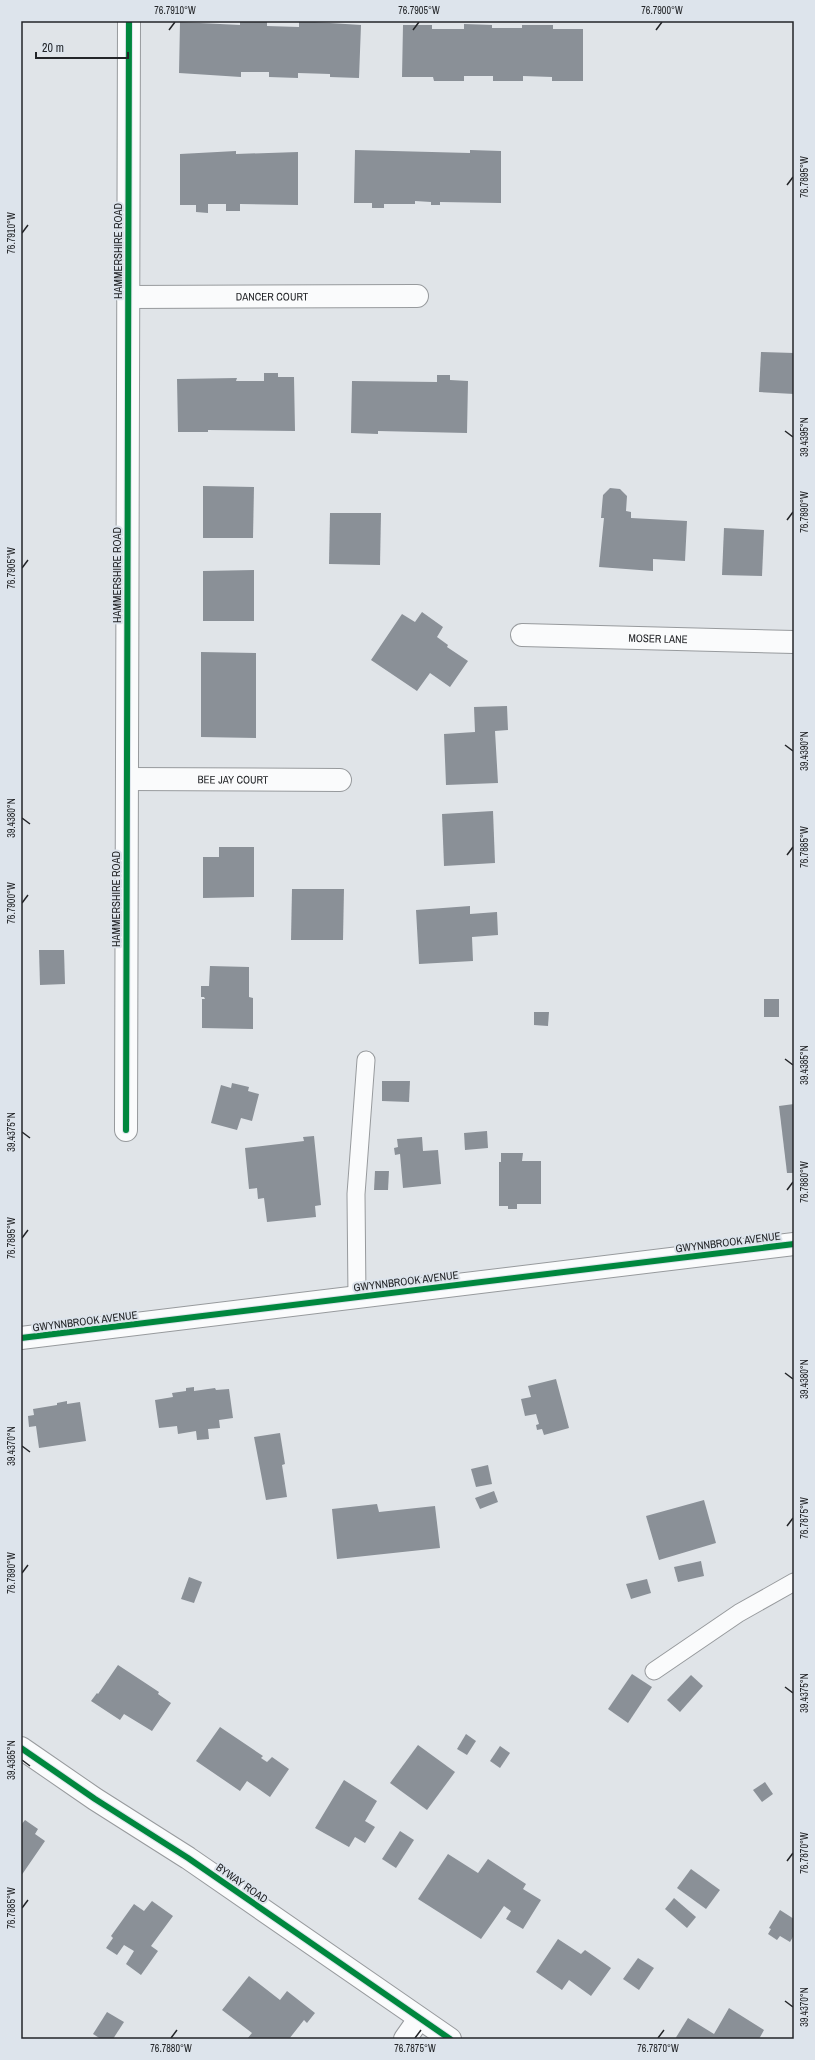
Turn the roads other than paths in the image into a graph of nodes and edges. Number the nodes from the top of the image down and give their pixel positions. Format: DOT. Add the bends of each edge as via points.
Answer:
graph roads {
  1 [pos="129,21"];
  2 [pos="417,296"];
  3 [pos="128,297"];
  4 [pos="522,636"];
  5 [pos="794,642"];
  6 [pos="127,779"];
  7 [pos="340,780"];
  8 [pos="366,1060"];
  9 [pos="126,1130"];
  10 [pos="794,1244"];
  11 [pos="357,1297"];
  12 [pos="21,1338"];
  13 [pos="794,1582"];
  14 [pos="654,1671"];
  15 [pos="21,1748"];
  16 [pos="419,2018"];
  17 [pos="405,2039"];
  18 [pos="450,2039"];
  1 -- 3 [label="street, HAMMERSHIRE ROAD"];
  2 -- 3 [label="street, DANCER COURT"];
  3 -- 6 [label="street, HAMMERSHIRE ROAD"];
  4 -- 5 [label="street, MOSER LANE"];
  6 -- 7 [label="street, BEE JAY COURT"];
  6 -- 9 [label="street, HAMMERSHIRE ROAD"];
  8 -- 11 [label="lane" via="356,1194"];
  10 -- 11 [label="street, GWYNNBROOK AVENUE"];
  11 -- 12 [label="street, GWYNNBROOK AVENUE"];
  13 -- 14 [label="lane" via="739,1613"];
  15 -- 16 [label="street, BYWAY ROAD" via="188,1858"];
  16 -- 17 [label="street"];
  16 -- 18 [label="street, BYWAY ROAD"];
}
